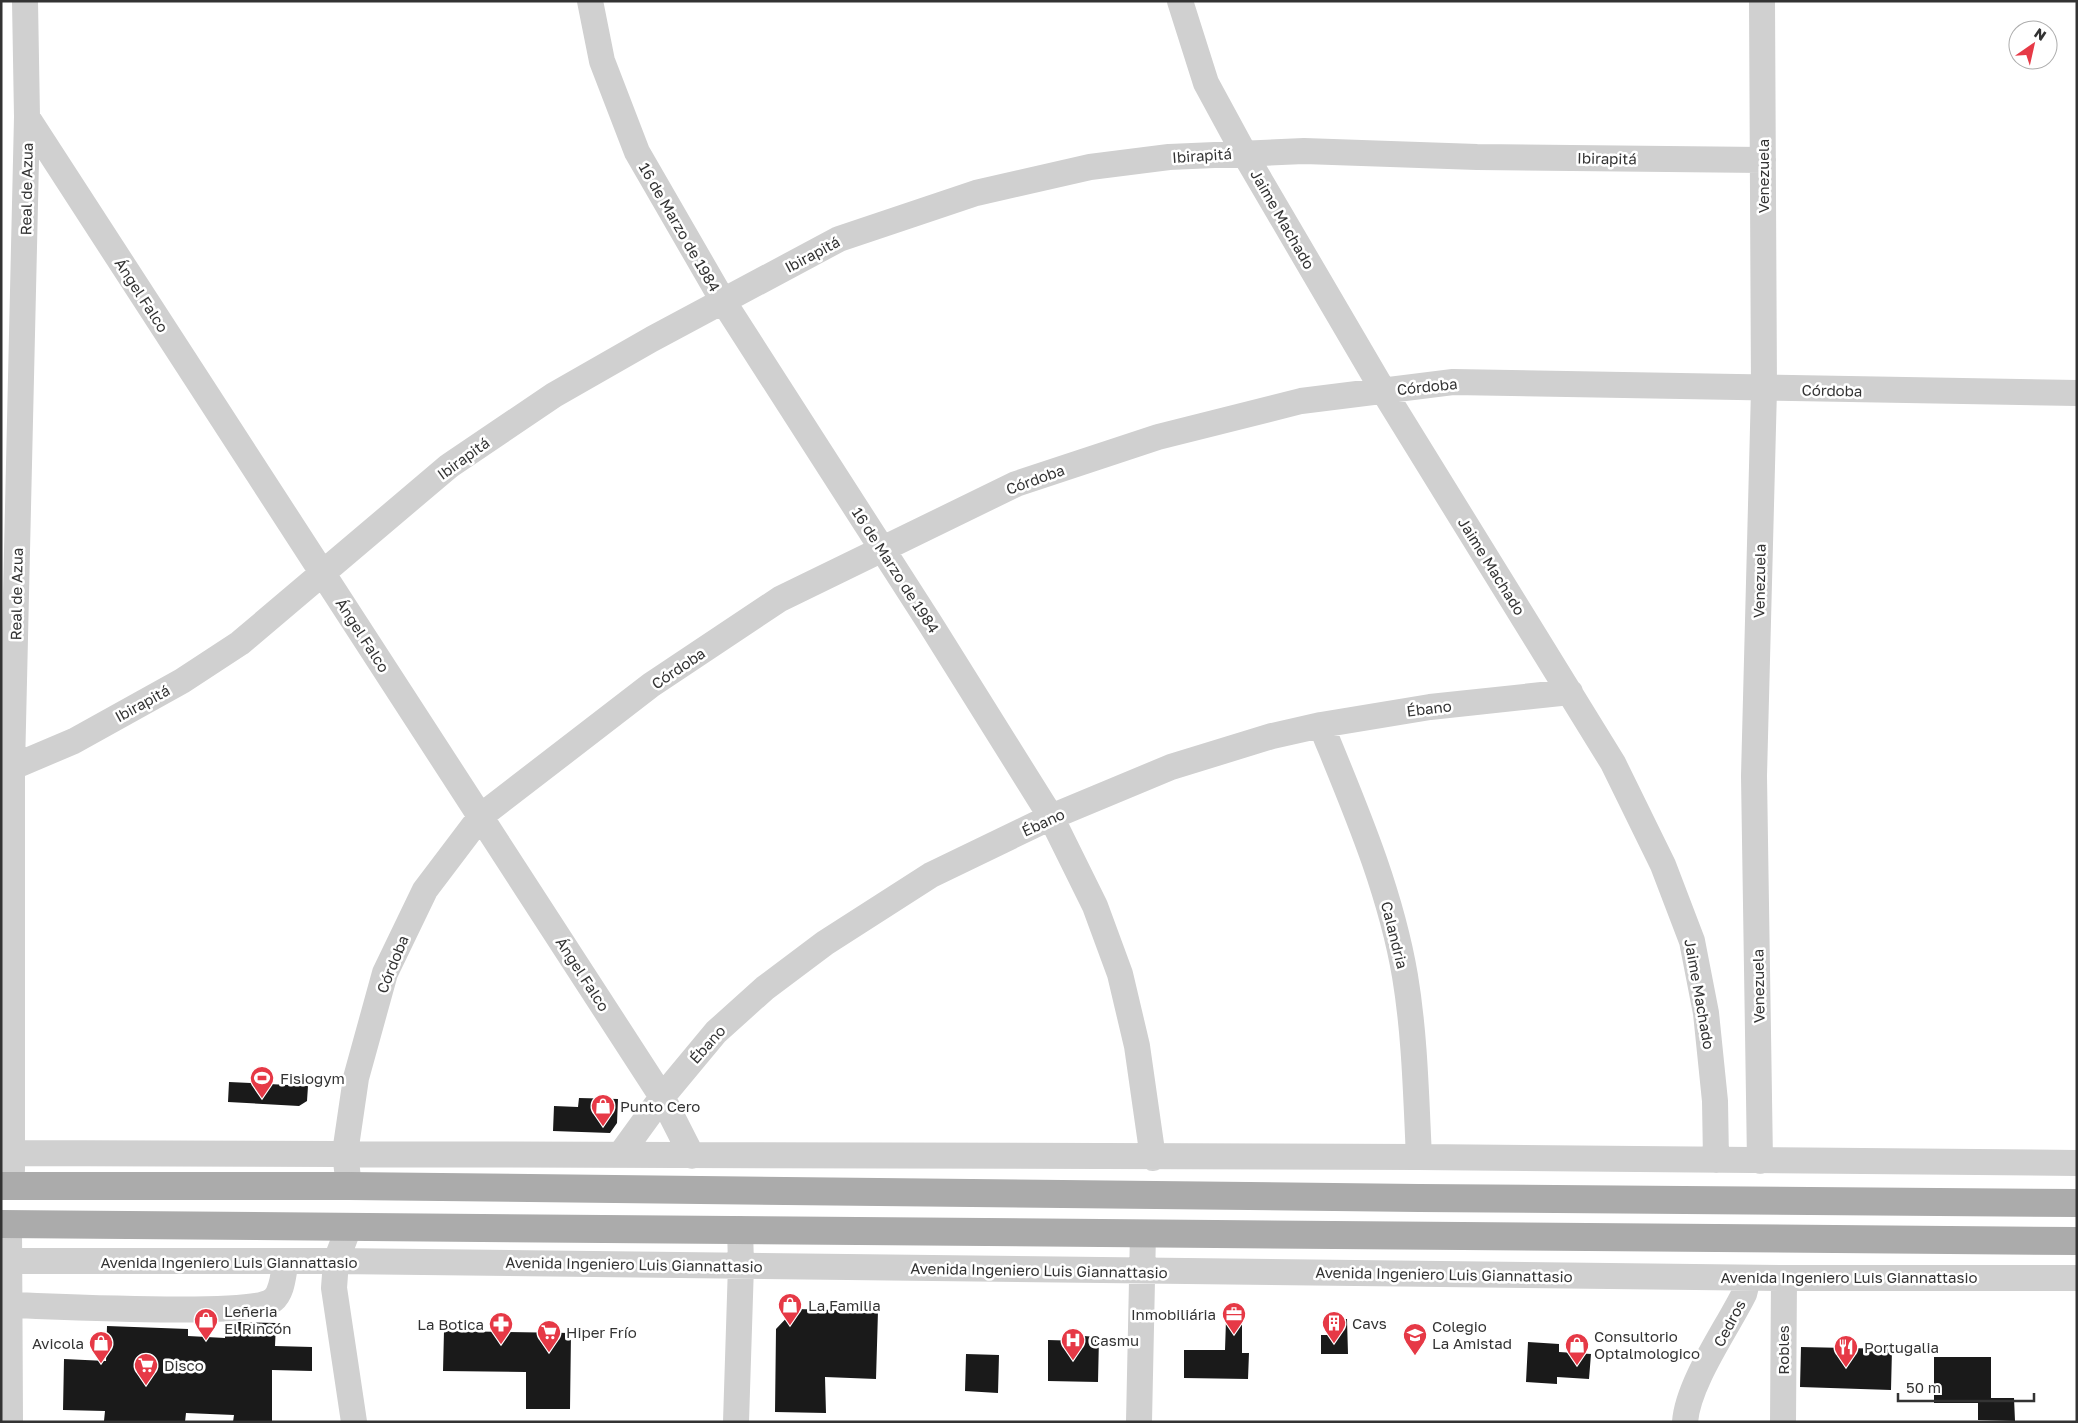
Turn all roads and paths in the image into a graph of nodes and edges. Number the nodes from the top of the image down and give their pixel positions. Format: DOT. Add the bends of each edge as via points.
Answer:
graph roads {
  1 [pos="25,1"];
  2 [pos="590,1"];
  3 [pos="1180,1"];
  4 [pos="1762,1"];
  5 [pos="27,117"];
  6 [pos="1244,152"];
  7 [pos="1763,160"];
  8 [pos="723,301"];
  9 [pos="1764,389"];
  10 [pos="1384,392"];
  11 [pos="2077,393"];
  12 [pos="882,548"];
  13 [pos="322,572"];
  14 [pos="1570,692"];
  15 [pos="1321,725"];
  16 [pos="7,770"];
  17 [pos="481,816"];
  18 [pos="1051,817"];
  19 [pos="662,1097"];
  20 [pos="345,1153"];
  21 [pos="7,1154"];
  22 [pos="620,1156"];
  23 [pos="692,1156"];
  24 [pos="1419,1157"];
  25 [pos="1153,1158"];
  26 [pos="1716,1160"];
  27 [pos="1760,1161"];
  28 [pos="2077,1163"];
  29 [pos="7,1186"];
  30 [pos="349,1186"];
  31 [pos="2077,1203"];
  32 [pos="5,1224"];
  33 [pos="349,1227"];
  34 [pos="740,1229"];
  35 [pos="1143,1233"];
  36 [pos="2077,1241"];
  37 [pos="5,1261"];
  38 [pos="286,1261"];
  39 [pos="336,1261"];
  40 [pos="741,1265"];
  41 [pos="1141,1272"];
  42 [pos="1748,1278"];
  43 [pos="1784,1278"];
  44 [pos="2077,1278"];
  45 [pos="10,1305"];
  46 [pos="10,1422"];
  47 [pos="354,1422"];
  48 [pos="736,1422"];
  49 [pos="1139,1422"];
  50 [pos="1685,1422"];
  51 [pos="1782,1422"];
  1 -- 5 [label="street, Real de Azua"];
  2 -- 8 [label="street, 16 de Marzo de 1984" via="602,61 637,152"];
  3 -- 6 [label="street, Jaime Machado" via="1206,83"];
  4 -- 7 [label="street, Venezuela"];
  5 -- 13 [label="street, Ángel Falco"];
  5 -- 16 [label="street, Real de Azua"];
  6 -- 7 [label="street, Ibirapitá"];
  6 -- 8 [label="street, Ibirapitá" via="1090,167 976,193 839,239"];
  6 -- 10 [label="street, Jaime Machado"];
  7 -- 9 [label="street, Venezuela"];
  8 -- 12 [label="street, 16 de Marzo de 1984"];
  8 -- 13 [label="street, Ibirapitá" via="554,395 449,466"];
  9 -- 10 [label="street, Córdoba" via="1454,382"];
  9 -- 11 [label="street, Córdoba"];
  9 -- 27 [label="street, Venezuela" via="1754,776"];
  10 -- 12 [label="street, Córdoba" via="1301,402 1158,437 1016,484"];
  10 -- 14 [label="street, Jaime Machado"];
  12 -- 17 [label="street, Córdoba" via="780,599 668,674"];
  12 -- 18 [label="street, 16 de Marzo de 1984"];
  13 -- 16 [label="street, Ibirapitá" via="240,643 182,681 74,741"];
  13 -- 17 [label="street, Ángel Falco"];
  14 -- 15 [label="street, Ébano" via="1430,707"];
  14 -- 26 [label="street, Jaime Machado" via="1613,763 1664,865 1692,941 1706,1013 1715,1101"];
  15 -- 18 [label="street, Ébano" via="1272,736 1171,767"];
  15 -- 24 [label="street, Calandria" via="1365,833 1389,906 1401,958 1414,1042"];
  16 -- 21 [label="street, Real de Azua"];
  17 -- 19 [label="street, Ángel Falco"];
  17 -- 20 [label="street, Córdoba" via="425,890 385,973 356,1078"];
  18 -- 19 [label="street, Ébano" via="932,875 825,943 765,988 716,1032"];
  18 -- 25 [label="street, 16 de Marzo de 1984" via="1095,906 1120,974 1137,1046"];
  19 -- 22 [label="street, Ébano"];
  19 -- 23 [label="street, Ángel Falco"];
  20 -- 21 [label="street"];
  20 -- 22 [label="street"];
  20 -- 30 [label="street, Córdoba"];
  21 -- 29 [label="street, Real de Azua"];
  22 -- 23 [label="street"];
  23 -- 25 [label="street"];
  24 -- 25 [label="street"];
  24 -- 26 [label="street"];
  26 -- 27 [label="street"];
  27 -- 28 [label="street"];
  29 -- 30 [label="main road"];
  30 -- 31 [label="main road"];
  32 -- 33 [label="main road"];
  32 -- 37 [label="street"];
  33 -- 34 [label="main road"];
  33 -- 39 [label="street"];
  34 -- 35 [label="main road"];
  34 -- 40 [label="street"];
  35 -- 36 [label="main road"];
  35 -- 41 [label="street"];
  37 -- 38 [label="street, Avenida Ingeniero Luis Giannattasio"];
  37 -- 45 [label="street"];
  38 -- 39 [label="street, Avenida Ingeniero Luis Giannattasio"];
  38 -- 45 [label="street" via="279,1294 262,1306 208,1310"];
  39 -- 40 [label="street, Avenida Ingeniero Luis Giannattasio"];
  39 -- 47 [label="street" via="334,1288"];
  40 -- 41 [label="street, Avenida Ingeniero Luis Giannattasio"];
  40 -- 48 [label="street"];
  41 -- 42 [label="street, Avenida Ingeniero Luis Giannattasio"];
  41 -- 49 [label="street"];
  42 -- 43 [label="street, Avenida Ingeniero Luis Giannattasio"];
  42 -- 50 [label="street, Cedros" via="1744,1294 1696,1384"];
  43 -- 44 [label="street, Avenida Ingeniero Luis Giannattasio"];
  43 -- 51 [label="street, Robles"];
  45 -- 46 [label="street"];
}
